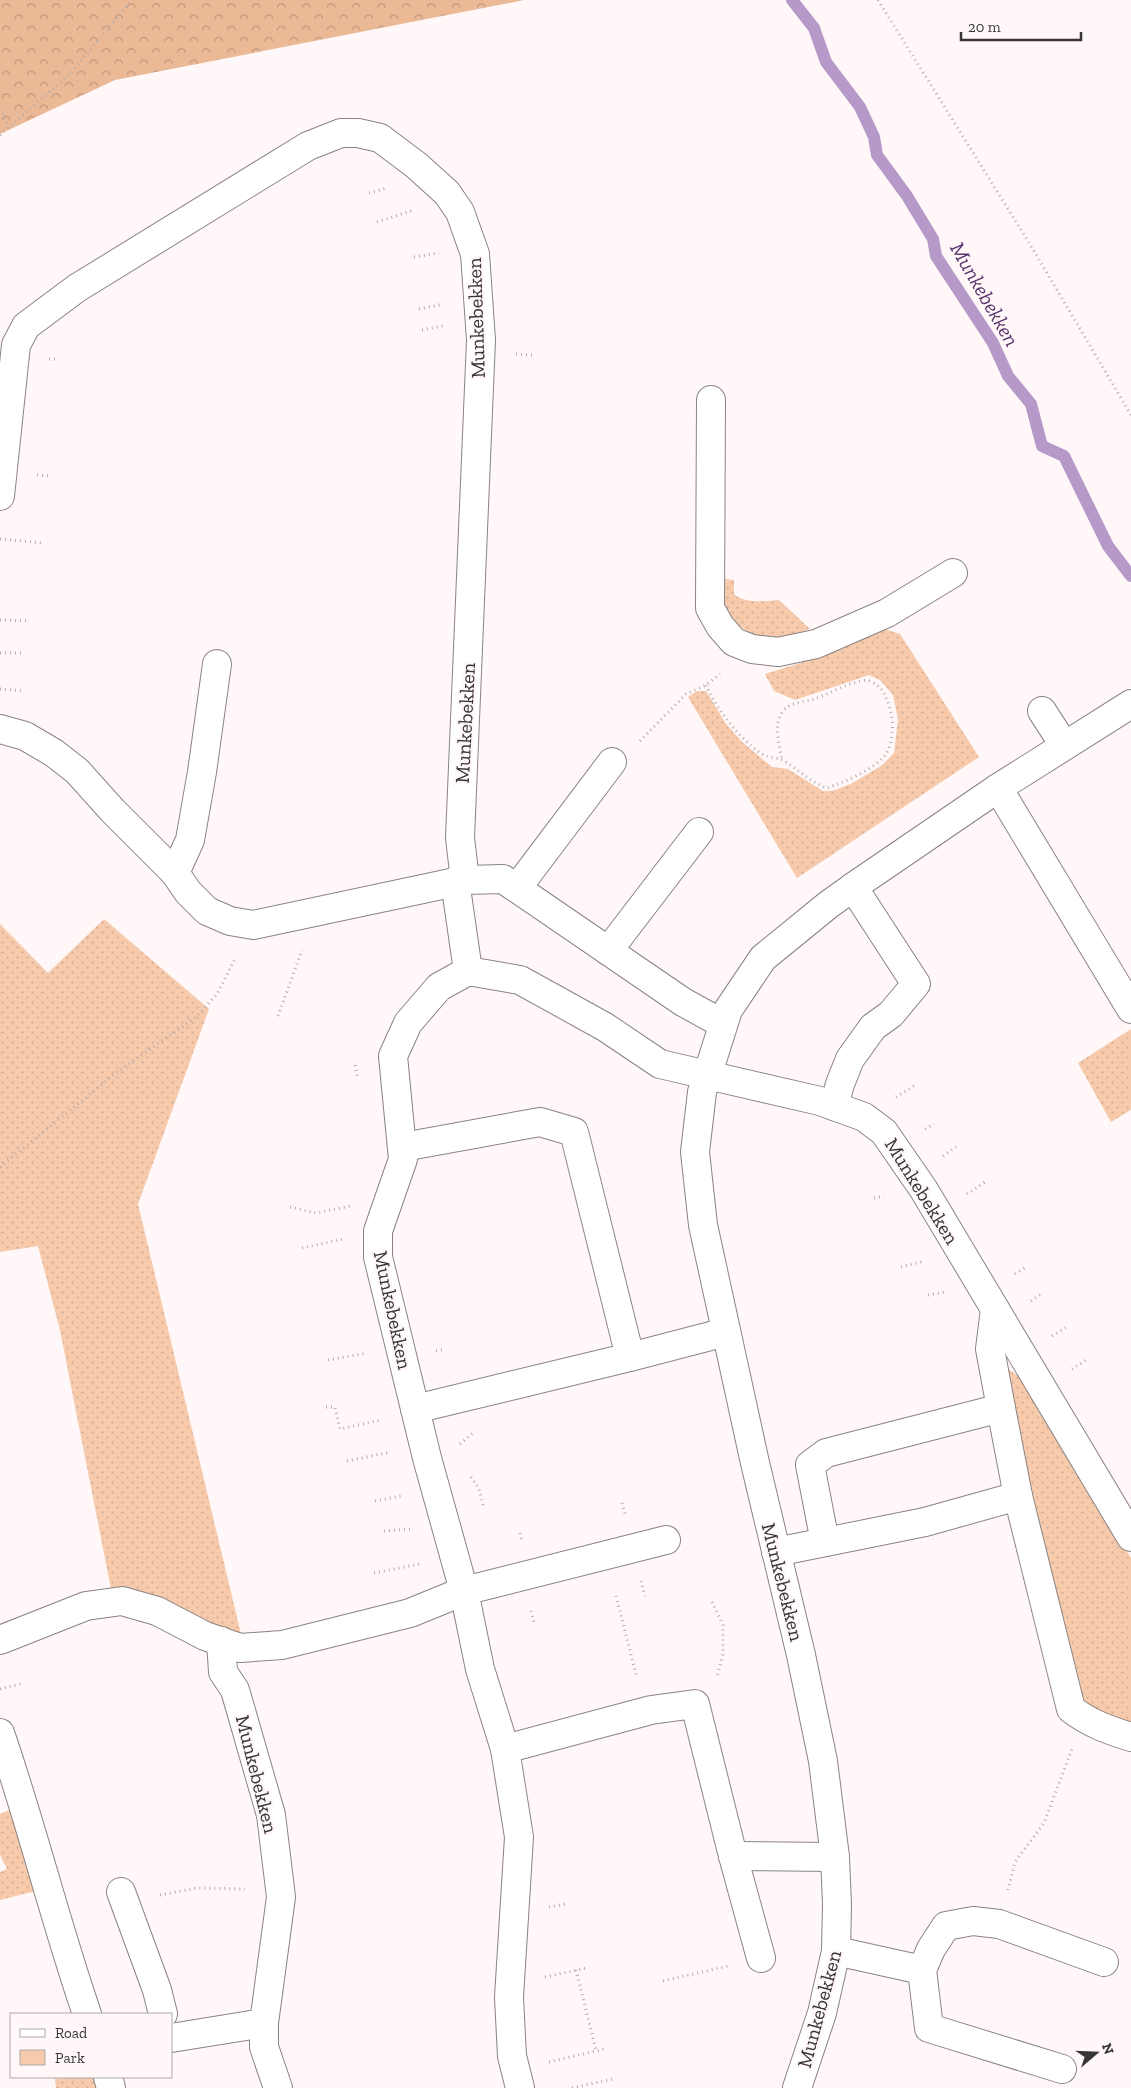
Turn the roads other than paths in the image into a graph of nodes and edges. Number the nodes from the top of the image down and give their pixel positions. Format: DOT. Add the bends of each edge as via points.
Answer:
graph roads {
  1 [pos="711,400"];
  2 [pos="0,496"];
  3 [pos="954,573"];
  4 [pos="217,664"];
  5 [pos="1131,704"];
  6 [pos="1042,711"];
  7 [pos="0,729"];
  8 [pos="1064,746"];
  9 [pos="612,762"];
  10 [pos="998,788"];
  11 [pos="699,832"];
  12 [pos="175,873"];
  13 [pos="460,881"];
  14 [pos="853,887"];
  15 [pos="516,888"];
  16 [pos="608,951"];
  17 [pos="468,971"];
  18 [pos="1131,1010"];
  19 [pos="723,1024"];
  20 [pos="706,1075"];
  21 [pos="834,1106"];
  22 [pos="403,1147"];
  23 [pos="995,1309"];
  24 [pos="726,1332"];
  25 [pos="630,1357"];
  26 [pos="1002,1408"];
  27 [pos="415,1409"];
  28 [pos="1018,1496"];
  29 [pos="1131,1537"];
  30 [pos="666,1540"];
  31 [pos="824,1542"];
  32 [pos="776,1552"];
  33 [pos="464,1590"];
  34 [pos="0,1640"];
  35 [pos="221,1641"];
  36 [pos="0,1733"];
  37 [pos="1131,1737"];
  38 [pos="505,1750"];
  39 [pos="733,1856"];
  40 [pos="835,1857"];
  41 [pos="123,1897"];
  42 [pos="836,1951"];
  43 [pos="762,1958"];
  44 [pos="1104,1962"];
  45 [pos="922,1970"];
  46 [pos="87,2013"];
  47 [pos="164,2013"];
  48 [pos="264,2023"];
  49 [pos="172,2032"];
  50 [pos="1062,2069"];
  51 [pos="517,2079"];
  52 [pos="278,2088"];
  53 [pos="797,2088"];
  1 -- 3 [label="street" via="710,608 734,642 752,649 778,652 816,644 888,614"];
  2 -- 13 [label="street, Munkebekken" via="16,345 26,326 35,318 85,283 308,146 341,133 358,134 380,138 416,165 446,193 460,212 475,254 481,340"];
  4 -- 12 [label="street" via="190,840"];
  5 -- 8 [label="street, Munkebekken"];
  6 -- 8 [label="street"];
  7 -- 12 [label="street" via="25,736 77,771"];
  8 -- 10 [label="street, Munkebekken"];
  9 -- 15 [label="street"];
  10 -- 14 [label="street, Munkebekken"];
  10 -- 18 [label="street"];
  11 -- 16 [label="street"];
  12 -- 13 [label="street" via="207,911 230,922 253,925"];
  13 -- 15 [label="street" via="502,879"];
  13 -- 17 [label="street, Munkebekken"];
  14 -- 19 [label="street, Munkebekken" via="763,958 728,1010"];
  14 -- 21 [label="street" via="916,984 892,1014 873,1027 850,1058"];
  15 -- 16 [label="street"];
  16 -- 19 [label="street" via="683,1002"];
  17 -- 20 [label="street, Munkebekken" via="520,980 605,1027 660,1064"];
  17 -- 22 [label="street, Munkebekken" via="439,987 408,1022 393,1056"];
  19 -- 20 [label="street, Munkebekken"];
  20 -- 21 [label="street, Munkebekken"];
  20 -- 24 [label="street, Munkebekken" via="695,1152 703,1225"];
  21 -- 23 [label="street, Munkebekken" via="864,1117 884,1132 924,1190"];
  22 -- 25 [label="street" via="540,1122 574,1132"];
  22 -- 27 [label="street, Munkebekken" via="403,1159 378,1231 378,1257"];
  23 -- 26 [label="street" via="990,1349"];
  23 -- 29 [label="street, Munkebekken"];
  24 -- 25 [label="street"];
  24 -- 32 [label="street, Munkebekken"];
  25 -- 27 [label="street"];
  26 -- 28 [label="street"];
  26 -- 31 [label="street" via="826,1453 810,1465"];
  27 -- 33 [label="street, Munkebekken"];
  28 -- 31 [label="street" via="925,1522"];
  28 -- 37 [label="street" via="1070,1709 1104,1729"];
  30 -- 33 [label="street"];
  31 -- 32 [label="street"];
  32 -- 40 [label="street, Munkebekken" via="822,1761"];
  33 -- 35 [label="street" via="410,1613 282,1645 240,1648"];
  33 -- 38 [label="street, Munkebekken" via="480,1669"];
  34 -- 35 [label="street" via="86,1606 122,1601 156,1611"];
  35 -- 48 [label="street, Munkebekken" via="223,1672 235,1690 272,1815 281,1897"];
  36 -- 46 [label="street"];
  38 -- 39 [label="street" via="640,1713 695,1704"];
  38 -- 51 [label="street, Munkebekken" via="519,1837 509,1997 512,2056"];
  39 -- 40 [label="street"];
  39 -- 43 [label="street"];
  40 -- 42 [label="street, Munkebekken"];
  41 -- 47 [label="street"];
  42 -- 45 [label="street"];
  42 -- 53 [label="street, Munkebekken" via="822,2013"];
  44 -- 45 [label="street" via="999,1924 973,1921 946,1926"];
  45 -- 50 [label="street" via="929,2028"];
  48 -- 49 [label="street"];
  48 -- 52 [label="street, Munkebekken" via="264,2047"];
}
